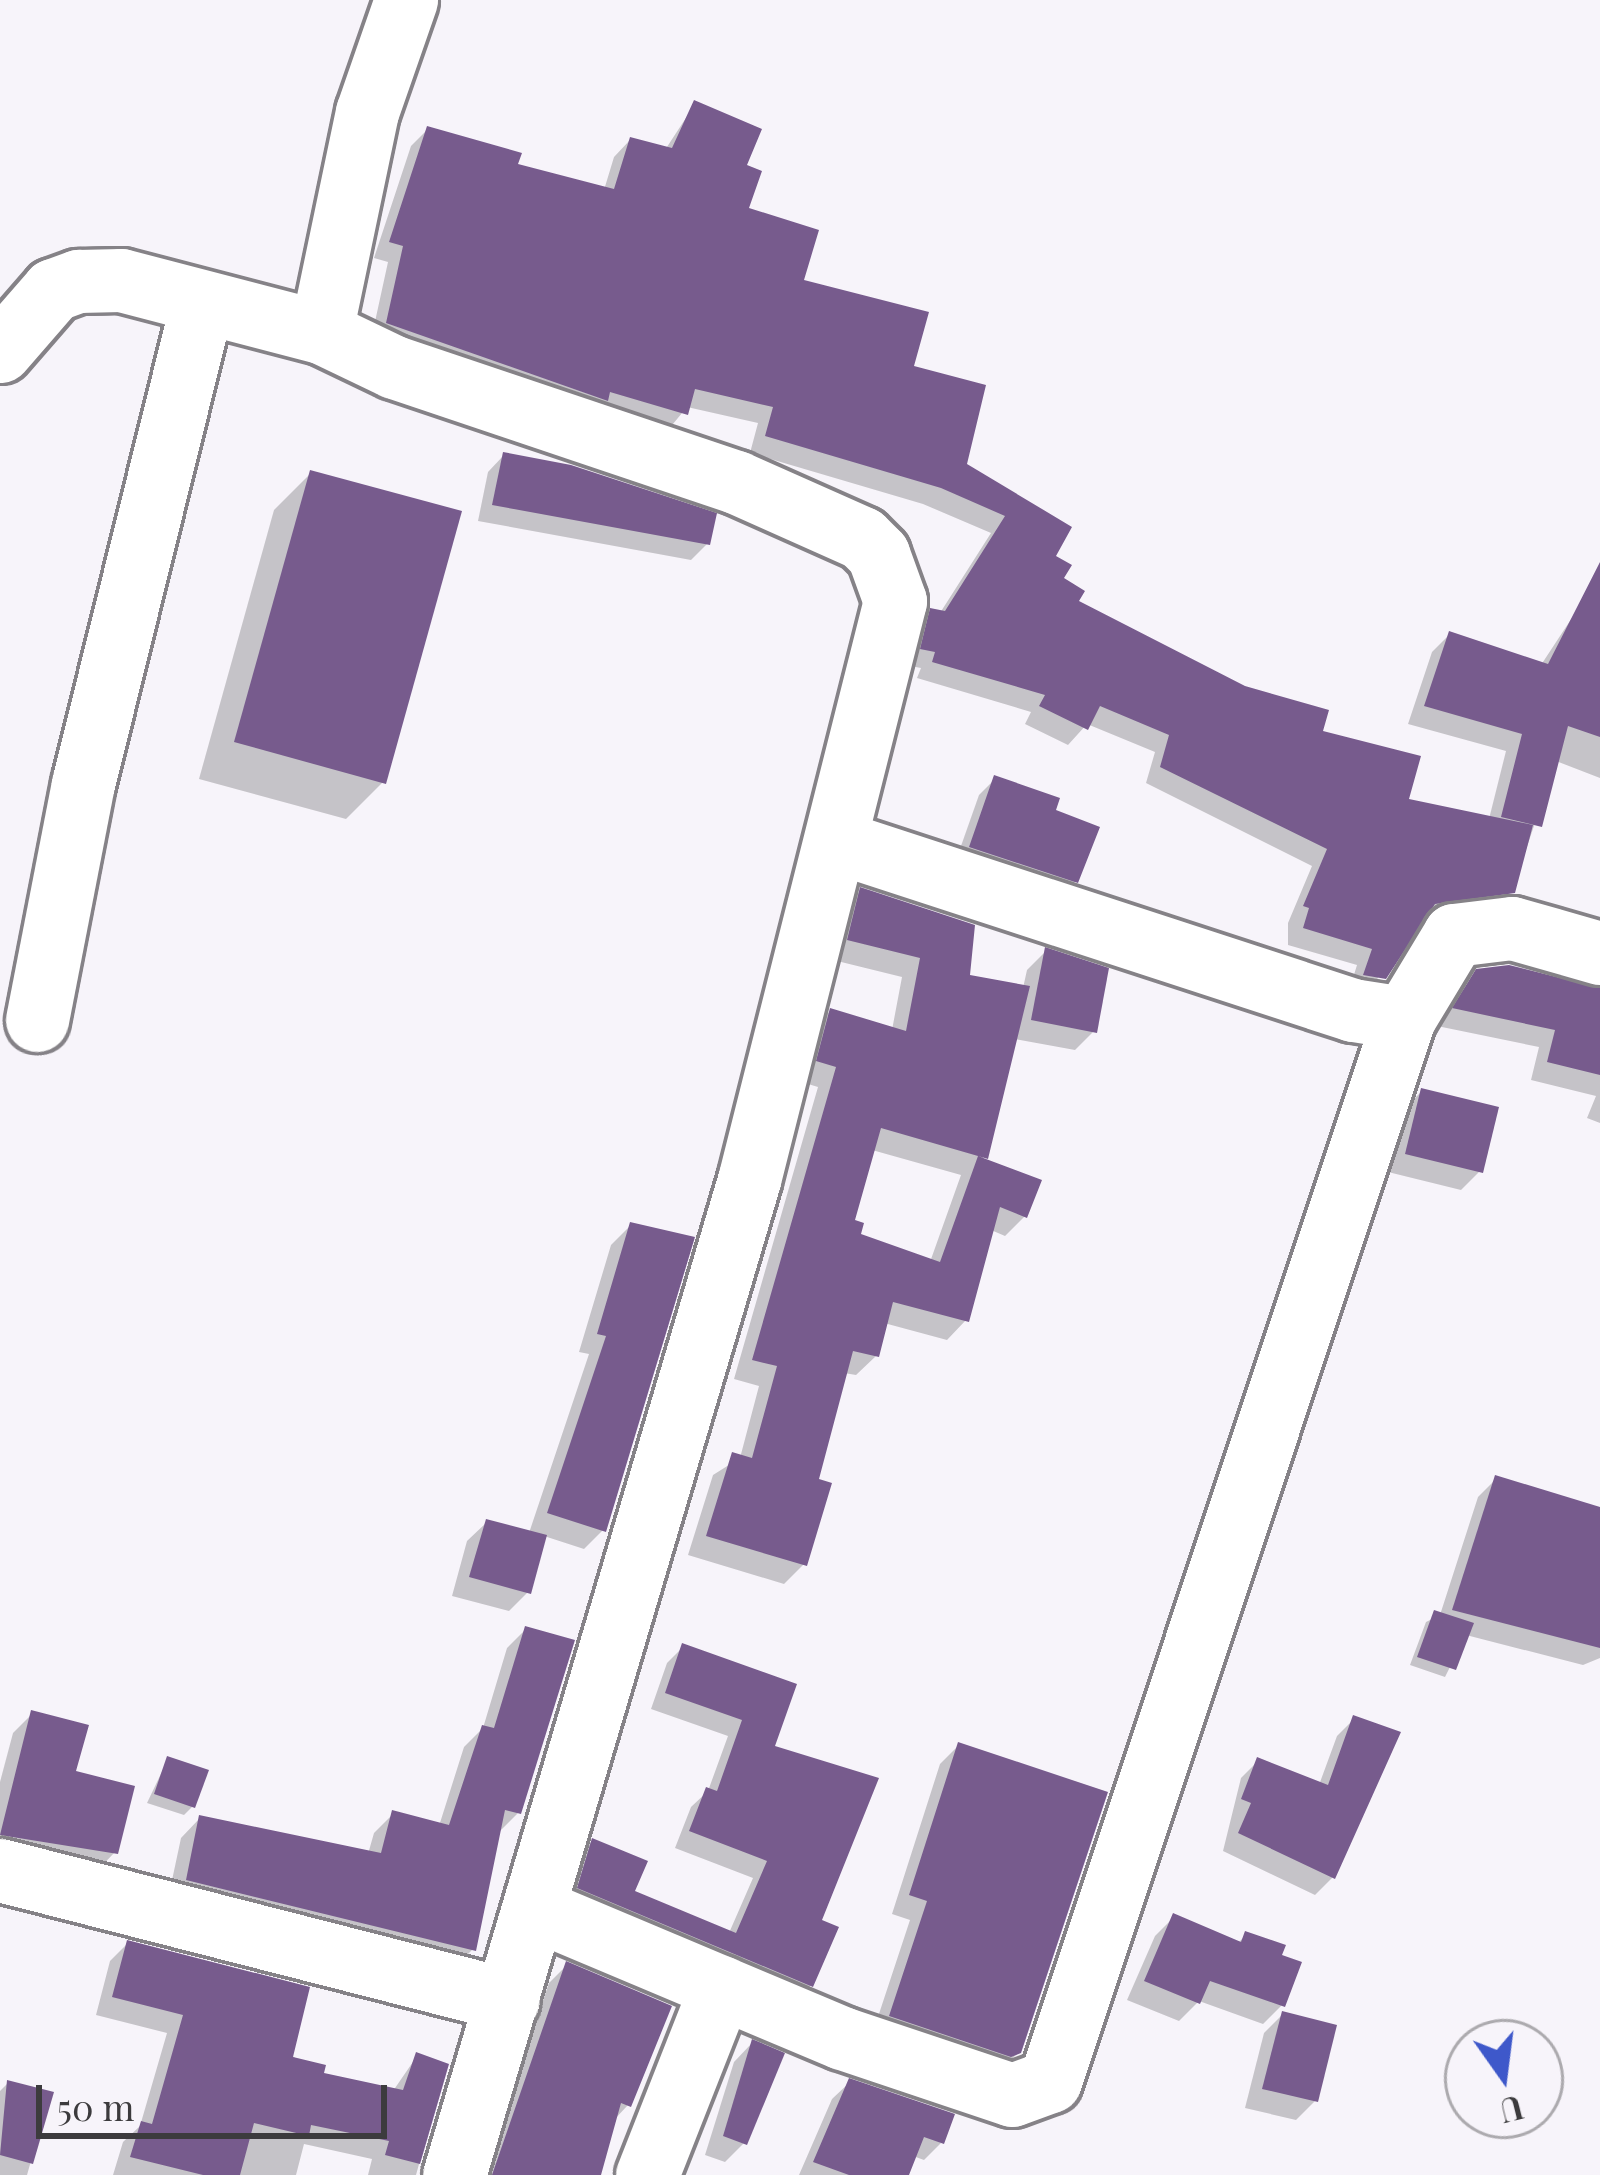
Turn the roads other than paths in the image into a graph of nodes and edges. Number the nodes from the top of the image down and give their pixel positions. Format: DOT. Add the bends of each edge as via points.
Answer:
graph roads {
  1 [pos="406,0"];
  2 [pos="202,302"];
  3 [pos="321,332"];
  4 [pos="0,351"];
  5 [pos="838,842"];
  6 [pos="1600,953"];
  7 [pos="1403,1018"];
  8 [pos="37,1020"];
  9 [pos="0,1870"];
  10 [pos="535,1909"];
  11 [pos="721,1987"];
  12 [pos="508,2000"];
  13 [pos="454,2175"];
  14 [pos="646,2175"];
  1 -- 3 [label="street" via="367,112"];
  2 -- 3 [label="street"];
  2 -- 4 [label="street" via="122,280 78,281 53,290"];
  2 -- 8 [label="street" via="83,784"];
  3 -- 5 [label="street" via="394,367 736,482 862,538 878,554 895,601"];
  5 -- 7 [label="street" via="1353,1010"];
  5 -- 10 [label="street" via="749,1180"];
  6 -- 7 [label="street" via="1512,928 1454,935"];
  7 -- 11 [label="street" via="1060,2069 1012,2095"];
  9 -- 12 [label="street"];
  10 -- 11 [label="street"];
  10 -- 12 [label="street"];
  11 -- 14 [label="street"];
  12 -- 13 [label="street"];
}
